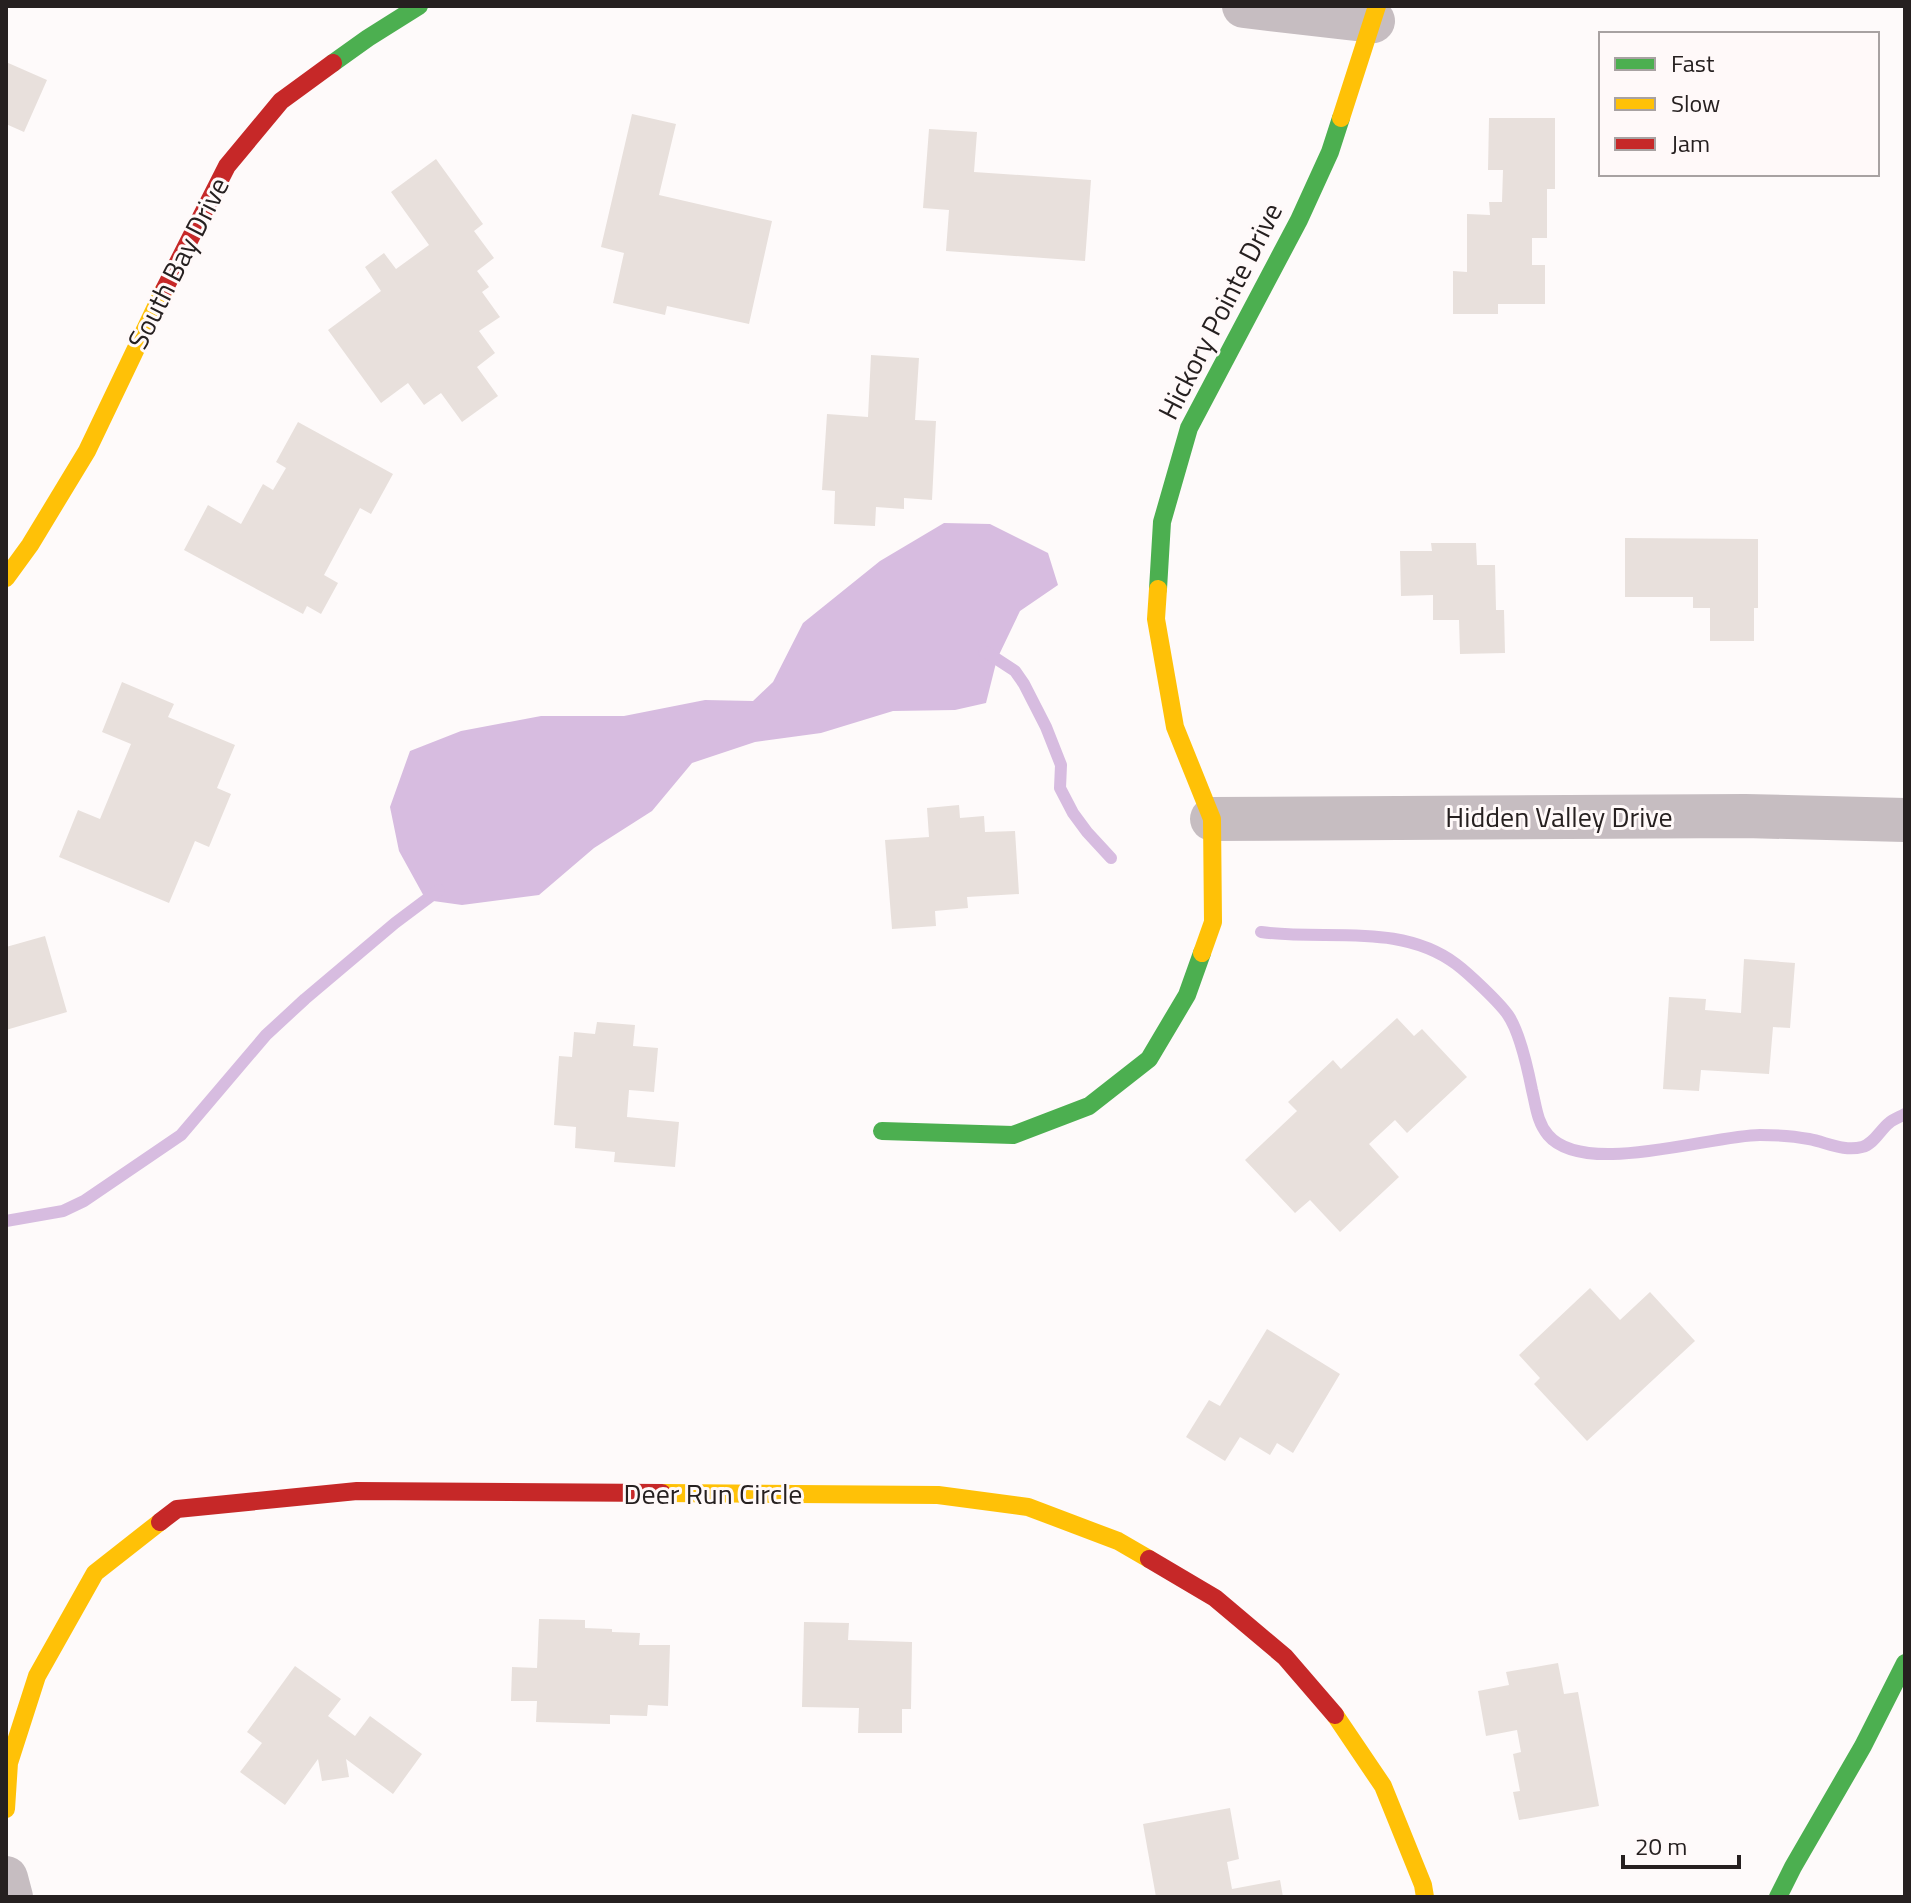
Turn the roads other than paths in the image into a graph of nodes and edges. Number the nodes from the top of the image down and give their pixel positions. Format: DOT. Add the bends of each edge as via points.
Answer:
graph roads {
  1 [pos="419,6"];
  2 [pos="1244,6"];
  3 [pos="1375,14"];
  4 [pos="6,578"];
  5 [pos="1212,819"];
  6 [pos="1905,820"];
  7 [pos="882,1131"];
  8 [pos="1905,1663"];
  9 [pos="6,1809"];
  10 [pos="6,1878"];
  11 [pos="11,1897"];
  12 [pos="1425,1897"];
  13 [pos="1778,1897"];
  1 -- 4 [label="street, South Bay Drive" via="281,101 227,166 87,451"];
  2 -- 3 [label="street"];
  3 -- 5 [label="street, Hickory Pointe Drive" via="1330,152 1189,428 1162,522 1156,619 1175,727"];
  5 -- 6 [label="street, Hidden Valley Drive"];
  5 -- 7 [label="street, Hickory Pointe Drive" via="1213,922 1187,995 1149,1059 1089,1106 1013,1135"];
  8 -- 13 [label="street"];
  9 -- 12 [label="street, Deer Run Circle" via="9,1763 37,1676 95,1573 177,1509 357,1491 938,1495 1028,1507 1118,1541 1215,1598 1285,1657 1339,1719 1383,1786"];
  10 -- 11 [label="street"];
}
